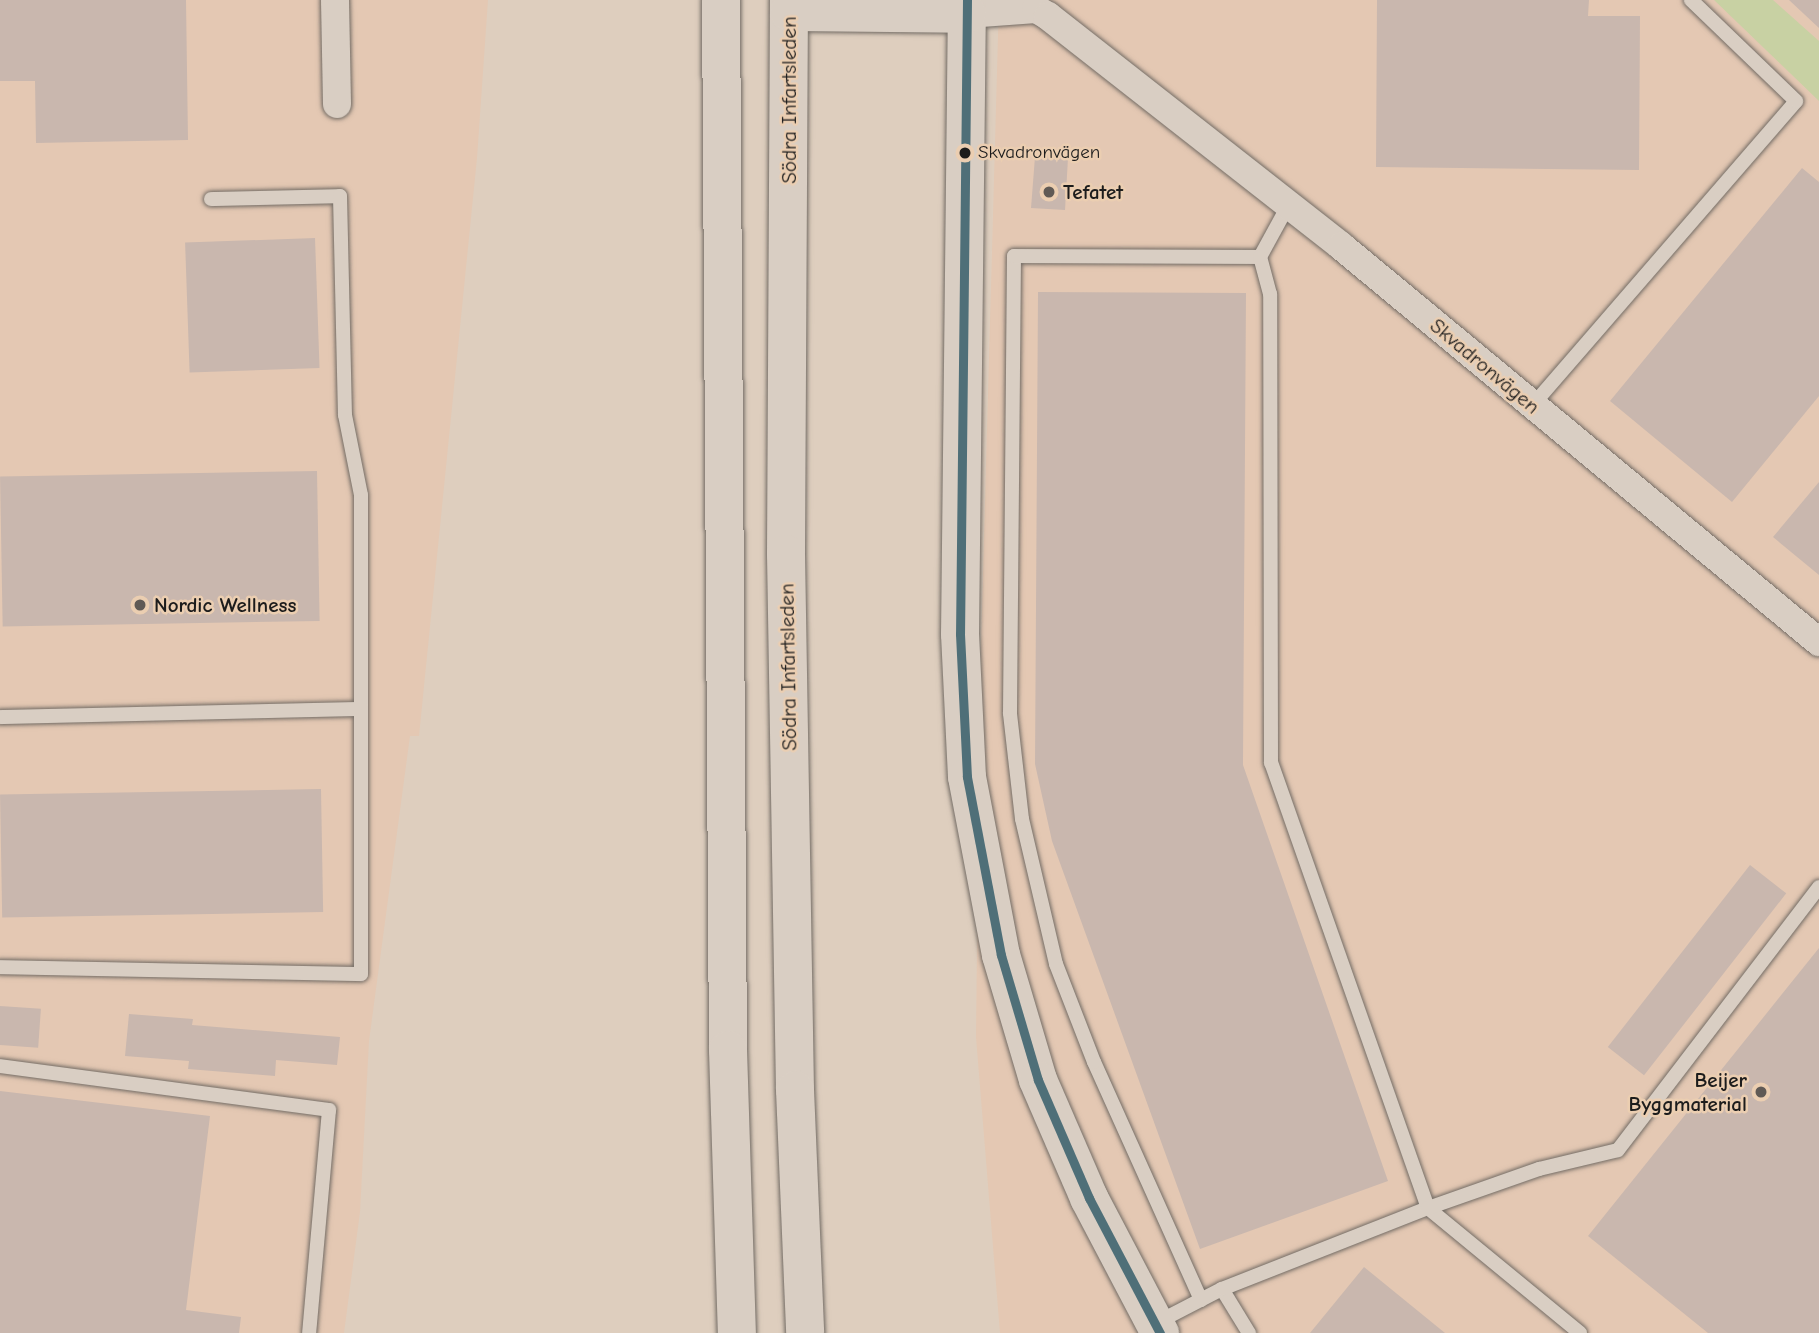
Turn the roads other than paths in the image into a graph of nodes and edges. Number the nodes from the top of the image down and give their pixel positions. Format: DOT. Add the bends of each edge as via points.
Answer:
graph roads {
  1 [pos="335,0"];
  2 [pos="721,0"];
  3 [pos="1691,0"];
  4 [pos="789,6"];
  5 [pos="967,7"];
  6 [pos="337,104"];
  7 [pos="211,199"];
  8 [pos="1289,204"];
  9 [pos="1260,257"];
  10 [pos="1532,406"];
  11 [pos="1819,642"];
  12 [pos="361,709"];
  13 [pos="0,717"];
  14 [pos="1819,887"];
  15 [pos="0,967"];
  16 [pos="0,1066"];
  17 [pos="1428,1208"];
  18 [pos="1222,1289"];
  19 [pos="1201,1300"];
  20 [pos="1158,1328"];
  21 [pos="309,1333"];
  22 [pos="737,1333"];
  23 [pos="805,1333"];
  24 [pos="1249,1333"];
  25 [pos="1580,1333"];
  1 -- 6 [label="street"];
  2 -- 22 [label="main road" via="728,1051"];
  3 -- 10 [label="lane" via="1796,101"];
  4 -- 5 [label="main road"];
  4 -- 23 [label="main road, Södra Infartsleden" via="786,554 795,1090"];
  5 -- 8 [label="street, Skvadronvägen" via="1036,9 1048,16"];
  5 -- 20 [label="main road" via="960,634 967,777 1001,956 1038,1080 1089,1199"];
  7 -- 12 [label="lane" via="341,197 345,415 362,495"];
  8 -- 9 [label="lane"];
  8 -- 10 [label="street, Skvadronvägen"];
  9 -- 17 [label="lane" via="1270,294 1271,763"];
  9 -- 19 [label="lane" via="1014,256 1010,713 1022,819 1056,964 1094,1062"];
  10 -- 11 [label="street, Skvadronvägen"];
  12 -- 13 [label="lane"];
  12 -- 15 [label="lane" via="361,974"];
  14 -- 17 [label="lane" via="1618,1150 1539,1170"];
  16 -- 21 [label="lane" via="329,1110"];
  17 -- 18 [label="lane"];
  17 -- 25 [label="lane"];
  18 -- 19 [label="lane"];
  18 -- 24 [label="lane"];
  19 -- 20 [label="lane"];
}
